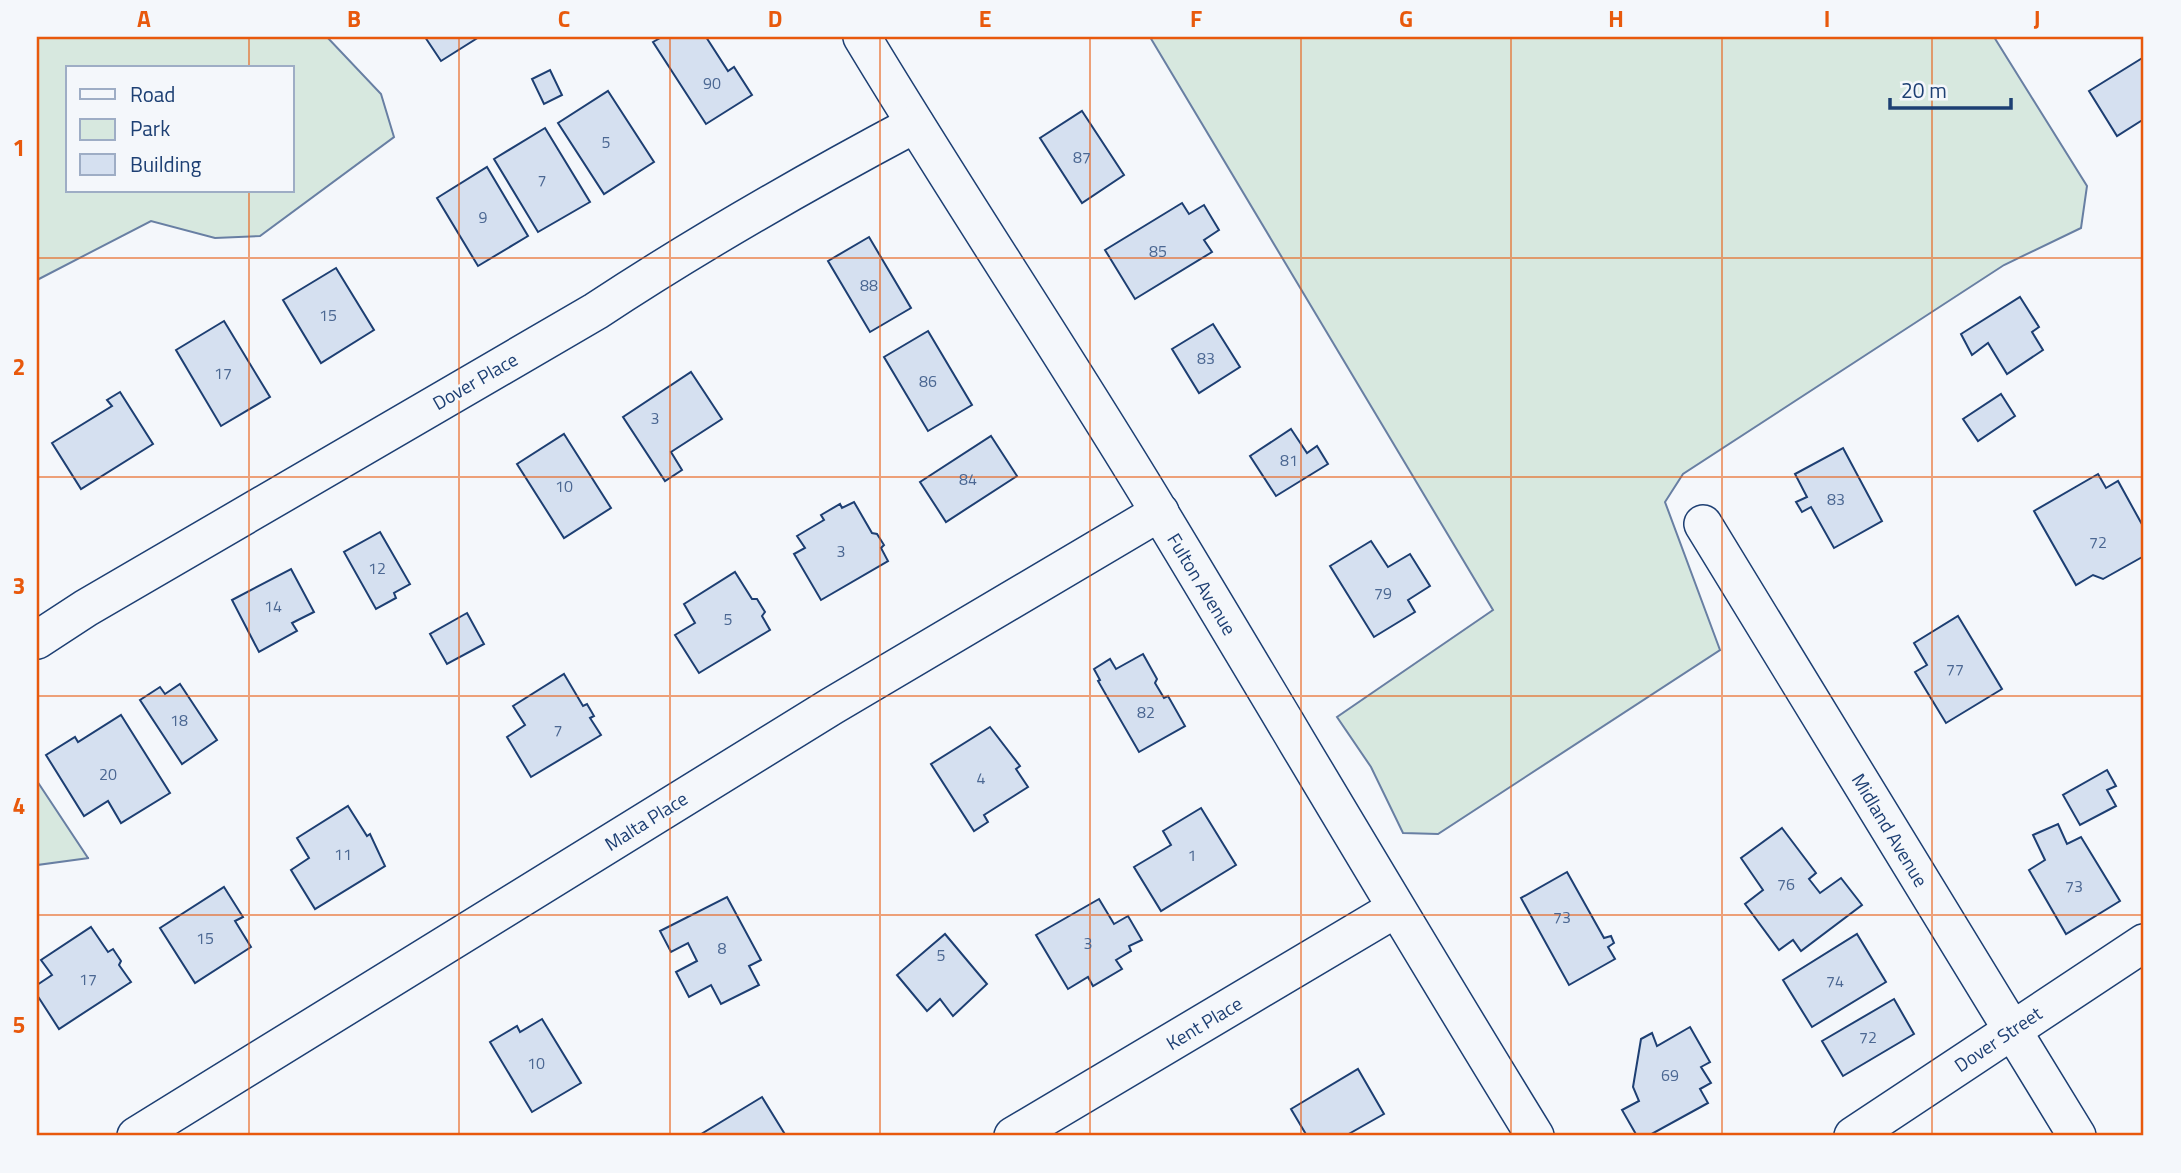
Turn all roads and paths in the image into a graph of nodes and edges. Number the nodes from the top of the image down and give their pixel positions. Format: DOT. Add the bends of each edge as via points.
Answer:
graph roads {
  1 [pos="862,37"];
  2 [pos="915,124"];
  3 [pos="1160,512"];
  4 [pos="1703,524"];
  5 [pos="37,640"];
  6 [pos="1395,909"];
  7 [pos="2144,943"];
  8 [pos="2011,1029"];
  9 [pos="136,1136"];
  10 [pos="1013,1136"];
  11 [pos="1535,1136"];
  12 [pos="1853,1136"];
  13 [pos="2077,1136"];
  1 -- 2 [label="street, Fulton Avenue"];
  2 -- 3 [label="street, Fulton Avenue"];
  2 -- 5 [label="street, Dover Place" via="673,260 596,311"];
  3 -- 6 [label="street, Fulton Avenue"];
  3 -- 9 [label="street, Malta Place" via="832,706"];
  4 -- 8 [label="street, Midland Avenue"];
  6 -- 10 [label="street, Kent Place"];
  6 -- 11 [label="street, Fulton Avenue"];
  7 -- 8 [label="street, Dover Street"];
  8 -- 12 [label="street, Dover Street"];
  8 -- 13 [label="street, Midland Avenue"];
}
